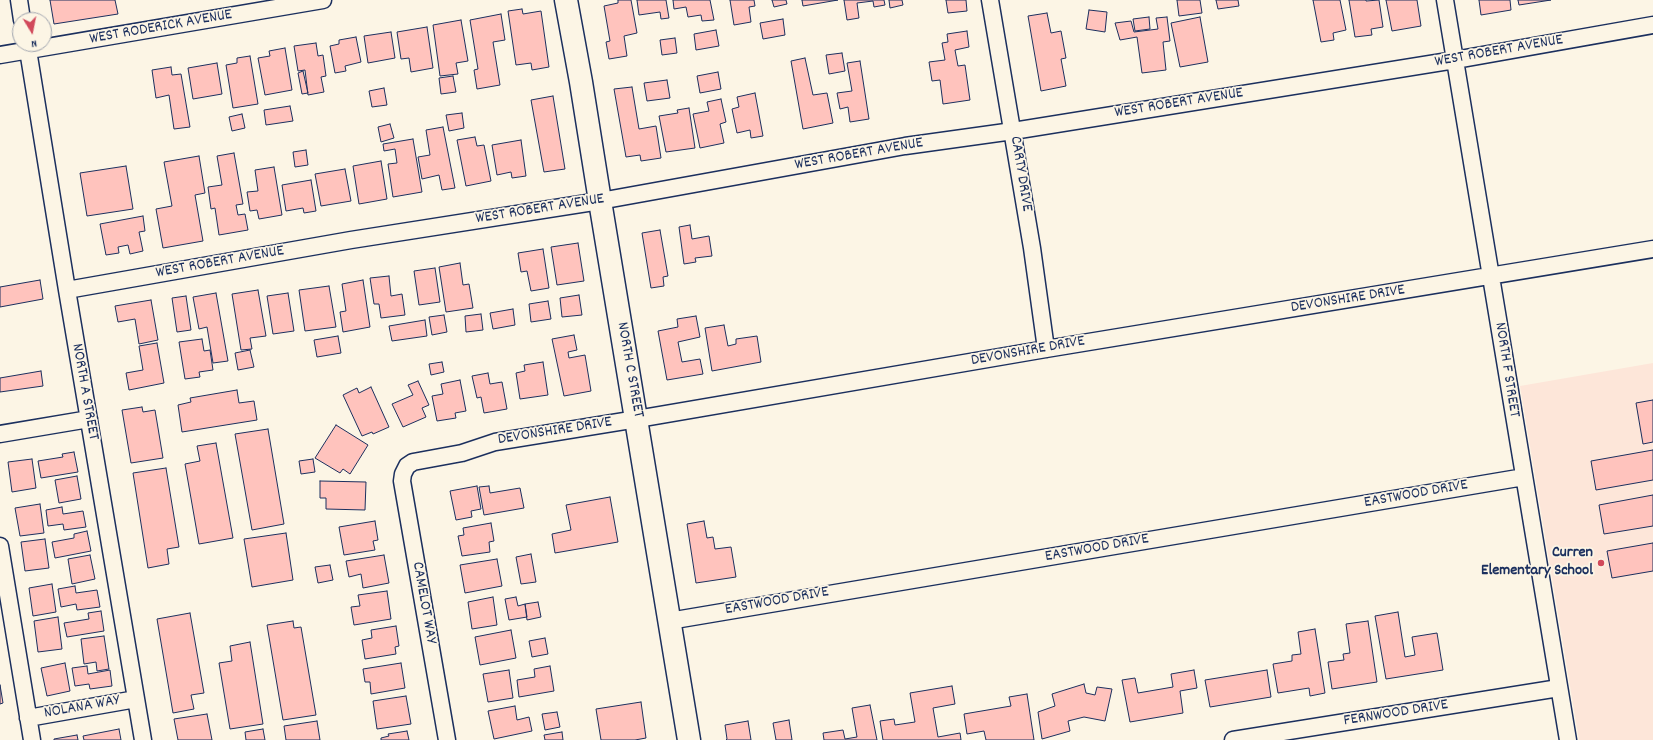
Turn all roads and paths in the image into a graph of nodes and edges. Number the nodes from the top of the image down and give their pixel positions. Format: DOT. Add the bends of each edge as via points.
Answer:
graph roads {
  1 [pos="19,0"];
  2 [pos="323,0"];
  3 [pos="566,0"];
  4 [pos="990,0"];
  5 [pos="1445,0"];
  6 [pos="21,12"];
  7 [pos="1653,25"];
  8 [pos="52,44"];
  9 [pos="12,52"];
  10 [pos="28,52"];
  11 [pos="0,55"];
  12 [pos="1456,60"];
  13 [pos="1013,131"];
  14 [pos="600,201"];
  15 [pos="1653,249"];
  16 [pos="1490,277"];
  17 [pos="67,290"];
  18 [pos="1046,349"];
  19 [pos="89,419"];
  20 [pos="637,419"];
  21 [pos="0,434"];
  22 [pos="407,466"];
  23 [pos="1524,477"];
  24 [pos="0,546"];
  25 [pos="669,621"];
  26 [pos="1559,688"];
  27 [pos="136,698"];
  28 [pos="28,718"];
  29 [pos="32,740"];
  30 [pos="143,740"];
  31 [pos="447,740"];
  32 [pos="690,740"];
  33 [pos="1234,740"];
  34 [pos="1568,740"];
  1 -- 6 [label="street"];
  2 -- 8 [label="street, WEST RODERICK AVENUE"];
  3 -- 14 [label="street, NORTH C STREET"];
  4 -- 13 [label="street, CARTY DRIVE"];
  5 -- 12 [label="street, NORTH F STREET"];
  7 -- 12 [label="street, WEST ROBERT AVENUE"];
  9 -- 11 [label="street, WEST RODERICK AVENUE"];
  10 -- 17 [label="street, NORTH A STREET"];
  12 -- 13 [label="street, WEST ROBERT AVENUE"];
  12 -- 16 [label="street, NORTH F STREET"];
  13 -- 14 [label="street, WEST ROBERT AVENUE" via="905,146"];
  13 -- 18 [label="street, CARTY DRIVE"];
  14 -- 17 [label="street, WEST ROBERT AVENUE" via="351,240"];
  14 -- 20 [label="street, NORTH C STREET"];
  15 -- 16 [label="street, DEVONSHIRE DRIVE"];
  16 -- 18 [label="street, DEVONSHIRE DRIVE"];
  16 -- 23 [label="street, NORTH F STREET"];
  17 -- 19 [label="street, NORTH A STREET"];
  18 -- 20 [label="street, DEVONSHIRE DRIVE"];
  19 -- 21 [label="street"];
  19 -- 27 [label="street, NORTH A STREET"];
  20 -- 22 [label="street, DEVONSHIRE DRIVE" via="495,442 462,453 413,462"];
  20 -- 25 [label="street, NORTH C STREET"];
  22 -- 31 [label="street, CAMELOT WAY" via="402,481"];
  23 -- 25 [label="street, EASTWOOD DRIVE"];
  23 -- 26 [label="street, NORTH F STREET"];
  24 -- 28 [label="street"];
  25 -- 32 [label="street, NORTH C STREET"];
  26 -- 33 [label="street, FERNWOOD DRIVE"];
  26 -- 34 [label="street, NORTH F STREET"];
  27 -- 28 [label="street, NOLANA WAY"];
  27 -- 30 [label="street, NORTH A STREET"];
  28 -- 29 [label="street"];
}
